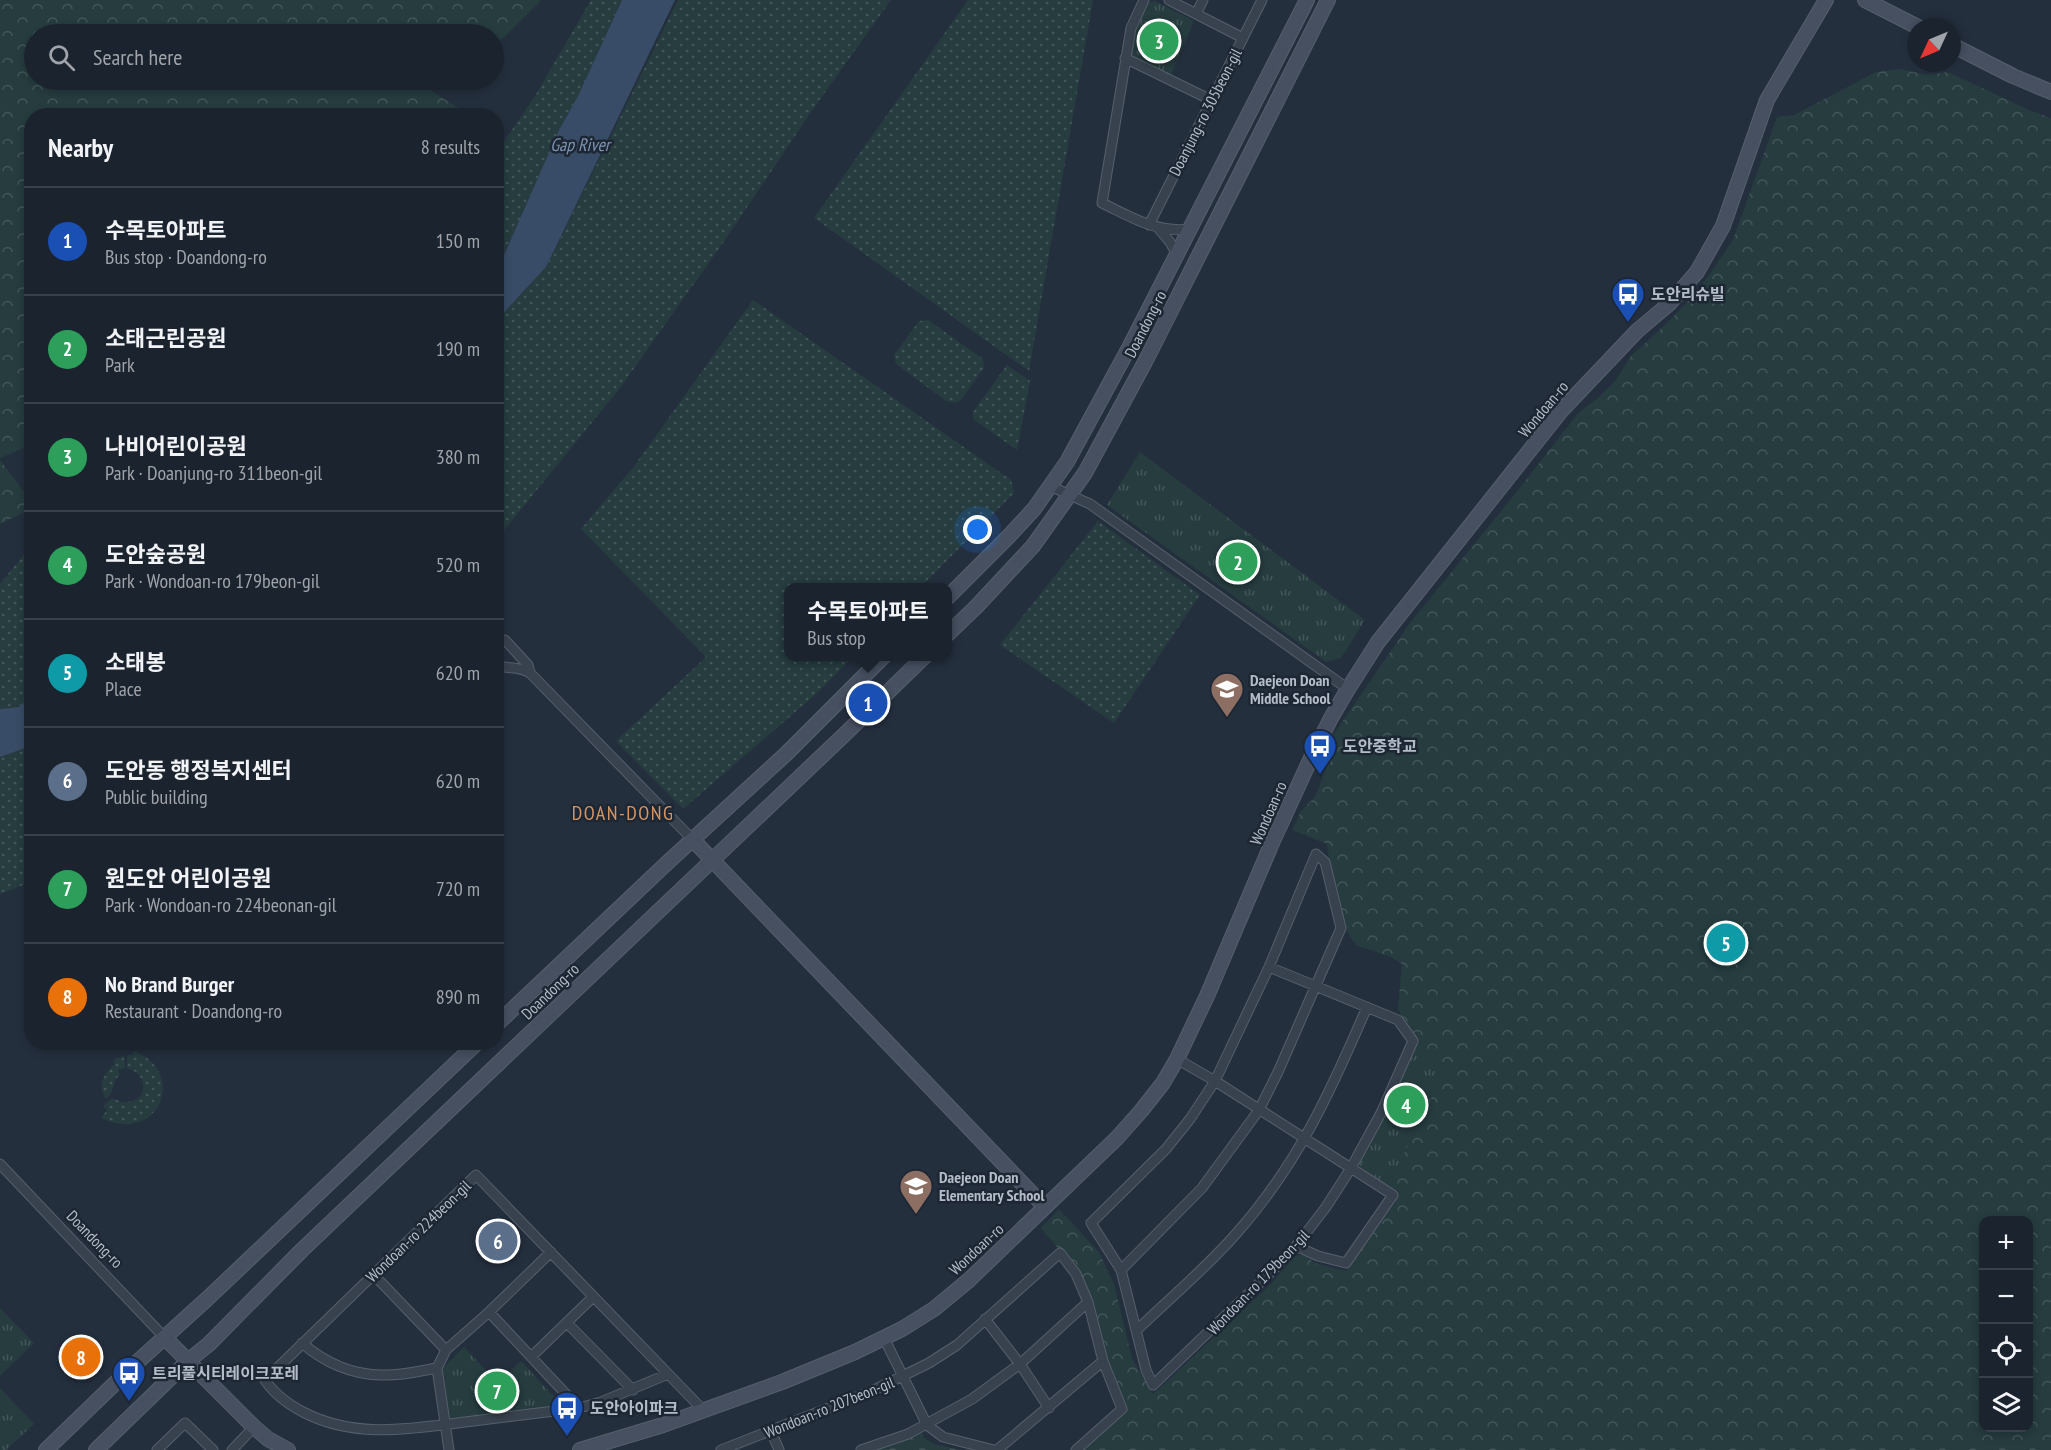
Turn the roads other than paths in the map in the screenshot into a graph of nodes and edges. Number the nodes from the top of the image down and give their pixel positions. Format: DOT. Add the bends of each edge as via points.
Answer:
graph roads {
  1 [pos="1144,0"];
  2 [pos="1169,0"];
  3 [pos="1203,0"];
  4 [pos="1262,0"];
  5 [pos="1307,0"];
  6 [pos="1328,0"];
  7 [pos="1826,0"];
  8 [pos="1865,0"];
  9 [pos="1196,14"];
  10 [pos="1907,21"];
  11 [pos="1243,38"];
  12 [pos="1961,50"];
  13 [pos="1125,58"];
  14 [pos="2051,92"];
  15 [pos="1211,100"];
  16 [pos="1149,225"];
  17 [pos="1160,229"];
  18 [pos="1191,229"];
  19 [pos="1178,256"];
  20 [pos="1050,486"];
  21 [pos="1071,494"];
  22 [pos="952,593"];
  23 [pos="952,630"];
  24 [pos="504,640"];
  25 [pos="880,661"];
  26 [pos="921,661"];
  27 [pos="504,667"];
  28 [pos="530,673"];
  29 [pos="1348,689"];
  30 [pos="693,840"];
  31 [pos="712,859"];
  32 [pos="1269,967"];
  33 [pos="1316,986"];
  34 [pos="1367,1007"];
  35 [pos="504,1017"];
  36 [pos="470,1050"];
  37 [pos="1177,1059"];
  38 [pos="1215,1081"];
  39 [pos="1259,1110"];
  40 [pos="1305,1140"];
  41 [pos="0,1164"];
  42 [pos="1351,1168"];
  43 [pos="1045,1207"];
  44 [pos="1296,1246"];
  45 [pos="551,1252"];
  46 [pos="1121,1270"];
  47 [pos="373,1274"];
  48 [pos="594,1297"];
  49 [pos="1088,1302"];
  50 [pos="489,1312"];
  51 [pos="985,1319"];
  52 [pos="567,1323"];
  53 [pos="1137,1330"];
  54 [pos="165,1338"];
  55 [pos="884,1338"];
  56 [pos="302,1343"];
  57 [pos="446,1350"];
  58 [pos="531,1357"];
  59 [pos="188,1361"];
  60 [pos="1103,1361"];
  61 [pos="1020,1364"];
  62 [pos="437,1368"];
  63 [pos="668,1374"];
  64 [pos="903,1377"];
  65 [pos="633,1390"];
  66 [pos="579,1408"];
  67 [pos="1049,1408"];
  68 [pos="703,1410"];
  69 [pos="446,1424"];
  70 [pos="927,1425"];
  71 [pos="254,1427"];
  72 [pos="771,1431"];
  73 [pos="46,1450"];
  74 [pos="96,1450"];
  75 [pos="158,1450"];
  76 [pos="213,1450"];
  77 [pos="232,1450"];
  78 [pos="288,1450"];
  79 [pos="449,1450"];
  80 [pos="580,1450"];
  81 [pos="721,1450"];
  82 [pos="779,1450"];
  83 [pos="861,1450"];
  84 [pos="996,1450"];
  85 [pos="1076,1450"];
  1 -- 13 [label="street" via="1131,28"];
  2 -- 9 [label="street"];
  3 -- 9 [label="street"];
  4 -- 11 [label="street, Doanjung-ro 305beon-gil"];
  5 -- 18 [label="main road, Doandong-ro"];
  6 -- 21 [label="main road, Doandong-ro" via="1145,362"];
  7 -- 29 [label="main road, Wondoan-ro" via="1767,100 1724,226 1696,272 1561,411 1378,642"];
  8 -- 10 [label="main road"];
  9 -- 11 [label="street"];
  11 -- 15 [label="street, Doanjung-ro 305beon-gil"];
  12 -- 14 [label="main road"];
  13 -- 15 [label="street"];
  13 -- 16 [label="street" via="1102,203"];
  15 -- 16 [label="street, Doanjung-ro 305beon-gil"];
  16 -- 17 [label="street"];
  17 -- 18 [label="street"];
  17 -- 19 [label="street"];
  18 -- 19 [label="main road, Doandong-ro"];
  19 -- 20 [label="main road, Doandong-ro" via="1081,438"];
  20 -- 21 [label="street"];
  20 -- 22 [label="main road, Doandong-ro" via="1034,509"];
  21 -- 23 [label="main road, Doandong-ro" via="1033,546"];
  21 -- 29 [label="street"];
  24 -- 28 [label="street" via="528,665"];
  25 -- 30 [label="main road, Doandong-ro"];
  26 -- 31 [label="main road, Doandong-ro"];
  27 -- 28 [label="street" via="520,667"];
  28 -- 30 [label="street"];
  29 -- 37 [label="main road, Wondoan-ro" via="1306,769"];
  30 -- 31 [label="main road"];
  30 -- 35 [label="main road, Doandong-ro"];
  31 -- 43 [label="main road"];
  31 -- 59 [label="main road, Doandong-ro"];
  32 -- 33 [label="street, Wondoan-ro 179beon-gil"];
  32 -- 33 [label="street" via="1316,854 1325,862 1341,928"];
  32 -- 38 [label="street"];
  33 -- 34 [label="street, Wondoan-ro 179beon-gil"];
  33 -- 39 [label="street"];
  34 -- 40 [label="street"];
  34 -- 42 [label="street, Wondoan-ro 179beon-gil" via="1398,1020 1413,1041"];
  36 -- 54 [label="main road"];
  37 -- 38 [label="street"];
  37 -- 43 [label="main road, Wondoan-ro" via="1129,1125"];
  38 -- 39 [label="street"];
  38 -- 46 [label="street" via="1166,1149 1091,1223"];
  39 -- 40 [label="street"];
  39 -- 46 [label="street" via="1202,1188"];
  40 -- 42 [label="street"];
  40 -- 53 [label="street" via="1236,1234"];
  41 -- 54 [label="street, Doandong-ro"];
  42 -- 44 [label="street, Wondoan-ro 179beon-gil"];
  42 -- 44 [label="street" via="1393,1195 1346,1263"];
  43 -- 55 [label="main road, Wondoan-ro" via="969,1281 934,1309"];
  44 -- 53 [label="street, Wondoan-ro 179beon-gil" via="1153,1385"];
  45 -- 47 [label="street, Wondoan-ro 224beon-gil" via="476,1175"];
  45 -- 48 [label="street, Wondoan-ro 224beon-gil"];
  45 -- 50 [label="street"];
  46 -- 53 [label="street"];
  47 -- 56 [label="street, Wondoan-ro 224beon-gil"];
  47 -- 57 [label="street"];
  48 -- 52 [label="street"];
  48 -- 63 [label="street, Wondoan-ro 224beon-gil"];
  49 -- 51 [label="street, Wondoan-ro 207beon-gil" via="1076,1274 1060,1253"];
  49 -- 60 [label="street, Wondoan-ro 207beon-gil"];
  49 -- 61 [label="street"];
  50 -- 57 [label="street"];
  50 -- 58 [label="street"];
  51 -- 61 [label="street"];
  51 -- 64 [label="street, Wondoan-ro 207beon-gil" via="957,1345"];
  52 -- 58 [label="street"];
  52 -- 65 [label="street"];
  54 -- 59 [label="main road"];
  54 -- 73 [label="main road"];
  55 -- 64 [label="street, Wondoan-ro 207beon-gil"];
  55 -- 68 [label="main road, Wondoan-ro" via="782,1382"];
  56 -- 62 [label="street" via="330,1362 363,1373 383,1376"];
  56 -- 69 [label="street, Wondoan-ro 224beon-gil" via="264,1380 293,1407 344,1428 407,1430"];
  57 -- 62 [label="street"];
  58 -- 66 [label="street"];
  59 -- 71 [label="main road"];
  59 -- 74 [label="main road, Doandong-ro"];
  60 -- 67 [label="street"];
  60 -- 85 [label="street, Wondoan-ro 207beon-gil" via="1122,1409"];
  61 -- 67 [label="street"];
  61 -- 70 [label="street"];
  62 -- 69 [label="street"];
  63 -- 65 [label="street"];
  63 -- 68 [label="street, Wondoan-ro 224beon-gil"];
  64 -- 70 [label="street, Wondoan-ro 207beon-gil"];
  64 -- 72 [label="street, Wondoan-ro 207beon-gil"];
  65 -- 66 [label="street"];
  66 -- 69 [label="street"];
  67 -- 84 [label="street"];
  68 -- 80 [label="main road, Wondoan-ro"];
  69 -- 79 [label="street"];
  70 -- 83 [label="street"];
  70 -- 84 [label="street" via="943,1437"];
  71 -- 77 [label="street"];
  71 -- 78 [label="main road"];
  72 -- 81 [label="street, Wondoan-ro 207beon-gil"];
  72 -- 82 [label="street"];
  75 -- 76 [label="street" via="185,1423"];
}
